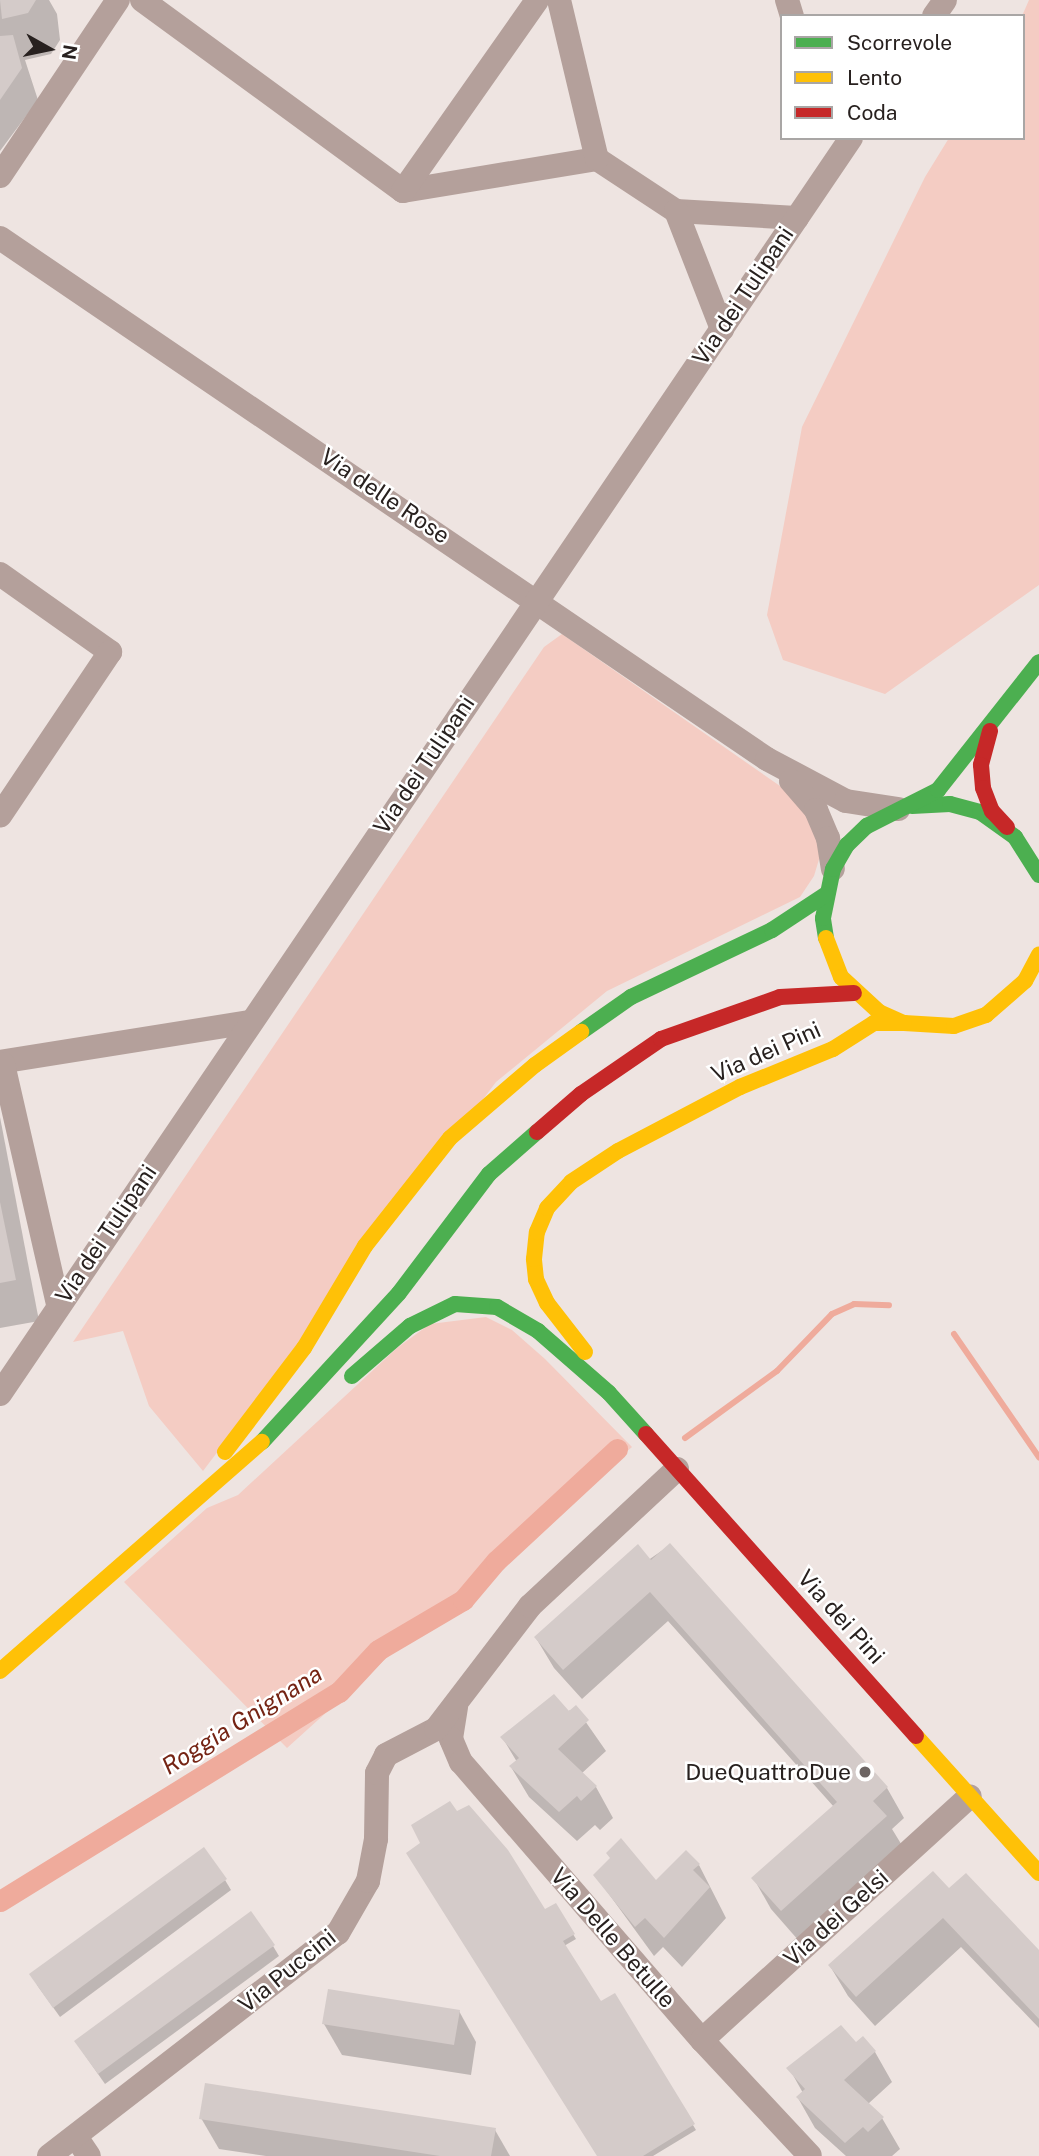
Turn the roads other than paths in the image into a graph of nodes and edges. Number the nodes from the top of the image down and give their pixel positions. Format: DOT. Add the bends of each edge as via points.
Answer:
graph roads {
  1 [pos="118,0"];
  2 [pos="142,0"];
  3 [pos="537,0"];
  4 [pos="559,0"];
  5 [pos="833,149"];
  6 [pos="597,159"];
  7 [pos="0,175"];
  8 [pos="403,191"];
  9 [pos="676,211"];
  10 [pos="797,218"];
  11 [pos="0,238"];
  12 [pos="722,329"];
  13 [pos="0,574"];
  14 [pos="537,600"];
  15 [pos="1039,662"];
  16 [pos="1000,709"];
  17 [pos="767,759"];
  18 [pos="898,809"];
  19 [pos="0,816"];
  20 [pos="1015,837"];
  21 [pos="1035,863"];
  22 [pos="833,869"];
  23 [pos="1039,875"];
  24 [pos="825,895"];
  25 [pos="1038,958"];
  26 [pos="854,993"];
  27 [pos="841,1011"];
  28 [pos="249,1022"];
  29 [pos="904,1023"];
  30 [pos="834,1027"];
  31 [pos="2,1063"];
  32 [pos="58,1305"];
  33 [pos="538,1331"];
  34 [pos="609,1392"];
  35 [pos="0,1394"];
  36 [pos="275,1431"];
  37 [pos="677,1469"];
  38 [pos="155,1532"];
  39 [pos="0,1671"];
  40 [pos="456,1703"];
  41 [pos="970,1796"];
  42 [pos="1039,1873"];
  43 [pos="702,2040"];
  44 [pos="83,2146"];
  45 [pos="49,2156"];
  46 [pos="810,2156"];
  1 -- 7 [label="street"];
  2 -- 8 [label="street"];
  3 -- 8 [label="street"];
  4 -- 6 [label="street"];
  5 -- 10 [label="street, Via dei Tulipani"];
  6 -- 8 [label="street"];
  6 -- 9 [label="street"];
  9 -- 10 [label="street"];
  9 -- 12 [label="street"];
  10 -- 12 [label="street, Via dei Tulipani"];
  11 -- 14 [label="street, Via delle Rose"];
  12 -- 14 [label="street, Via dei Tulipani"];
  13 -- 19 [label="street" via="110,652"];
  14 -- 17 [label="street, Via delle Rose"];
  14 -- 28 [label="street, Via dei Tulipani"];
  15 -- 16 [label="main road"];
  16 -- 18 [label="main road" via="938,790"];
  16 -- 20 [label="main road" via="985,743 983,788 992,810"];
  17 -- 18 [label="street, Via delle Rose" via="845,801"];
  17 -- 22 [label="street, Via delle Rose" via="816,810 828,838"];
  18 -- 20 [label="main road" via="924,803 966,807 999,823"];
  18 -- 22 [label="main road" via="867,826 847,845"];
  20 -- 21 [label="main road"];
  21 -- 23 [label="main road"];
  22 -- 24 [label="main road"];
  24 -- 26 [label="main road" via="826,941 841,977"];
  24 -- 38 [label="main road" via="772,930 631,997 535,1065 450,1138 365,1245 304,1348 240,1436"];
  25 -- 29 [label="main road, Via dei Pini" via="1012,996 986,1015 954,1026"];
  26 -- 27 [label="main road, Via dei Pini"];
  26 -- 29 [label="main road"];
  26 -- 36 [label="main road" via="780,998 722,1015 661,1039 581,1094 489,1174 399,1293"];
  28 -- 31 [label="street"];
  28 -- 32 [label="street, Via dei Tulipani"];
  29 -- 34 [label="main road, Via dei Pini" via="874,1023 832,1049 693,1110 570,1182 547,1208 537,1232 536,1279 547,1303 594,1364"];
  30 -- 33 [label="main road, Via dei Pini" via="820,1040 649,1115 572,1161 537,1203 524,1247 523,1279"];
  31 -- 32 [label="street"];
  32 -- 35 [label="street, Via dei Tulipani"];
  33 -- 34 [label="main road, Via dei Pini"];
  33 -- 36 [label="main road, Via dei Pini" via="497,1307 455,1304 410,1326 338,1388"];
  34 -- 37 [label="main road, Via dei Pini"];
  36 -- 38 [label="main road"];
  37 -- 40 [label="street, Via Puccini" via="530,1606"];
  37 -- 41 [label="main road, Via dei Pini"];
  38 -- 39 [label="main road"];
  40 -- 43 [label="street, Via Delle Betulle" via="451,1739 461,1762"];
  40 -- 44 [label="street, Via Puccini" via="436,1729 386,1755 377,1773 376,1839 368,1881 338,1933"];
  41 -- 42 [label="main road, Via dei Pini"];
  41 -- 43 [label="street, Via dei Gelsi"];
  43 -- 46 [label="street, Via Delle Betulle"];
  44 -- 45 [label="street, Via Puccini"];
}
